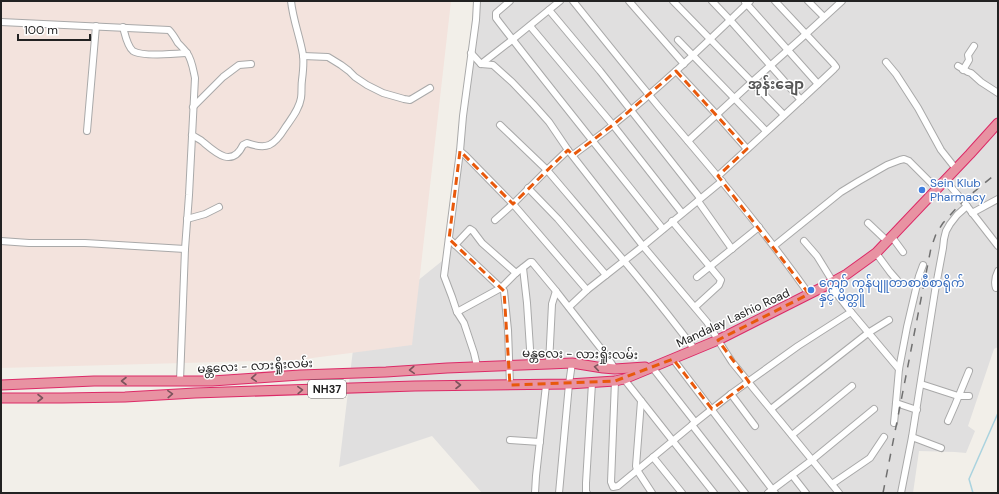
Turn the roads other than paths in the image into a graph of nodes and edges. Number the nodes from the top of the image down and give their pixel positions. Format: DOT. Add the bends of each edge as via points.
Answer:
graph roads {
  1 [pos="291,1"];
  2 [pos="477,1"];
  3 [pos="510,1"];
  4 [pos="560,1"];
  5 [pos="573,1"];
  6 [pos="629,1"];
  7 [pos="673,1"];
  8 [pos="712,1"];
  9 [pos="775,1"];
  10 [pos="808,1"];
  11 [pos="842,1"];
  12 [pos="747,2"];
  13 [pos="548,10"];
  14 [pos="824,17"];
  15 [pos="730,20"];
  16 [pos="1,22"];
  17 [pos="96,26"];
  18 [pos="530,26"];
  19 [pos="123,27"];
  20 [pos="806,34"];
  21 [pos="711,39"];
  22 [pos="512,40"];
  23 [pos="678,40"];
  24 [pos="974,46"];
  25 [pos="788,50"];
  26 [pos="187,53"];
  27 [pos="471,53"];
  28 [pos="303,56"];
  29 [pos="693,56"];
  30 [pos="886,62"];
  31 [pos="251,64"];
  32 [pos="481,64"];
  33 [pos="684,64"];
  34 [pos="770,66"];
  35 [pos="676,71"];
  36 [pos="752,82"];
  37 [pos="818,84"];
  38 [pos="430,88"];
  39 [pos="998,93"];
  40 [pos="649,94"];
  41 [pos="734,99"];
  42 [pos="801,100"];
  43 [pos="193,107"];
  44 [pos="631,110"];
  45 [pos="717,115"];
  46 [pos="784,115"];
  47 [pos="998,123"];
  48 [pos="500,125"];
  49 [pos="613,125"];
  50 [pos="87,131"];
  51 [pos="766,132"];
  52 [pos="192,136"];
  53 [pos="592,140"];
  54 [pos="688,142"];
  55 [pos="747,149"];
  56 [pos="568,150"];
  57 [pos="460,151"];
  58 [pos="572,155"];
  59 [pos="956,169"];
  60 [pos="547,170"];
  61 [pos="720,178"];
  62 [pos="945,180"];
  63 [pos="528,188"];
  64 [pos="937,189"];
  65 [pos="699,199"];
  66 [pos="998,199"];
  67 [pos="513,204"];
  68 [pos="967,206"];
  69 [pos="219,207"];
  70 [pos="682,213"];
  71 [pos="972,213"];
  72 [pos="187,219"];
  73 [pos="495,220"];
  74 [pos="672,221"];
  75 [pos="868,223"];
  76 [pos="759,227"];
  77 [pos="663,229"];
  78 [pos="449,239"];
  79 [pos="890,239"];
  80 [pos="1,241"];
  81 [pos="804,241"];
  82 [pos="455,245"];
  83 [pos="643,246"];
  84 [pos="774,246"];
  85 [pos="998,246"];
  86 [pos="184,249"];
  87 [pos="732,249"];
  88 [pos="903,252"];
  89 [pos="876,253"];
  90 [pos="624,261"];
  91 [pos="923,265"];
  92 [pos="709,267"];
  93 [pos="523,268"];
  94 [pos="998,271"];
  95 [pos="516,273"];
  96 [pos="606,275"];
  97 [pos="697,277"];
  98 [pos="897,280"];
  99 [pos="831,283"];
  100 [pos="501,288"];
  101 [pos="996,288"];
  102 [pos="586,290"];
  103 [pos="556,291"];
  104 [pos="810,294"];
  105 [pos="695,306"];
  106 [pos="569,307"];
  107 [pos="457,312"];
  108 [pos="851,312"];
  109 [pos="889,320"];
  110 [pos="868,333"];
  111 [pos="718,340"];
  112 [pos="695,350"];
  113 [pos="674,359"];
  114 [pos="572,363"];
  115 [pos="531,364"];
  116 [pos="549,364"];
  117 [pos="509,365"];
  118 [pos="477,366"];
  119 [pos="651,367"];
  120 [pos="437,368"];
  121 [pos="615,369"];
  122 [pos="899,369"];
  123 [pos="969,371"];
  124 [pos="620,380"];
  125 [pos="180,381"];
  126 [pos="749,382"];
  127 [pos="592,383"];
  128 [pos="569,384"];
  129 [pos="921,384"];
  130 [pos="1,385"];
  131 [pos="510,385"];
  132 [pos="546,385"];
  133 [pos="440,386"];
  134 [pos="852,386"];
  135 [pos="731,394"];
  136 [pos="958,396"];
  137 [pos="969,396"];
  138 [pos="1,398"];
  139 [pos="642,402"];
  140 [pos="896,403"];
  141 [pos="712,409"];
  142 [pos="771,409"];
  143 [pos="874,409"];
  144 [pos="917,410"];
  145 [pos="948,421"];
  146 [pos="894,423"];
  147 [pos="694,424"];
  148 [pos="755,426"];
  149 [pos="792,434"];
  150 [pos="912,437"];
  151 [pos="884,438"];
  152 [pos="510,440"];
  153 [pos="673,441"];
  154 [pos="540,442"];
  155 [pos="941,448"];
  156 [pos="653,457"];
  157 [pos="812,460"];
  158 [pos="637,470"];
  159 [pos="792,475"];
  160 [pos="832,484"];
  161 [pos="613,486"];
  162 [pos="772,492"];
  163 [pos="535,493"];
  164 [pos="559,493"];
  165 [pos="587,493"];
  166 [pos="608,493"];
  167 [pos="652,493"];
  168 [pos="682,493"];
  169 [pos="714,493"];
  170 [pos="746,493"];
  171 [pos="806,493"];
  172 [pos="839,493"];
  173 [pos="901,493"];
  1 -- 28 [label="street"];
  2 -- 27 [label="street"];
  3 -- 22 [label="street" via="496,13 496,18"];
  4 -- 13 [label="street"];
  5 -- 40 [label="street"];
  6 -- 33 [label="street"];
  7 -- 21 [label="street"];
  8 -- 15 [label="street"];
  9 -- 20 [label="street"];
  10 -- 14 [label="street"];
  11 -- 14 [label="street"];
  12 -- 15 [label="street"];
  12 -- 25 [label="street"];
  13 -- 18 [label="street"];
  13 -- 44 [label="street"];
  14 -- 20 [label="street"];
  15 -- 21 [label="street"];
  15 -- 34 [label="street"];
  16 -- 17 [label="street"];
  17 -- 19 [label="street"];
  17 -- 50 [label="street"];
  18 -- 22 [label="street"];
  18 -- 49 [label="street"];
  19 -- 26 [label="street" via="169,30"];
  19 -- 26 [label="street" via="128,44 132,50 139,53"];
  20 -- 25 [label="street"];
  20 -- 37 [label="street" via="836,67"];
  21 -- 29 [label="street"];
  21 -- 36 [label="street"];
  22 -- 32 [label="street"];
  22 -- 53 [label="street"];
  23 -- 29 [label="street"];
  24 -- 39 [label="street" via="968,55 969,60 961,68"];
  25 -- 34 [label="street"];
  25 -- 37 [label="street"];
  26 -- 43 [label="street" via="195,78"];
  27 -- 32 [label="street"];
  27 -- 57 [label="street"];
  28 -- 38 [label="street" via="328,57 367,85 410,100"];
  28 -- 52 [label="street" via="300,103 273,144 257,146 247,143 229,157 217,154"];
  29 -- 33 [label="street"];
  29 -- 41 [label="street"];
  30 -- 59 [label="street" via="918,108 941,150"];
  31 -- 43 [label="street" via="239,65"];
  32 -- 56 [label="street" via="493,65 512,82 549,122"];
  33 -- 35 [label="street"];
  34 -- 36 [label="street"];
  34 -- 42 [label="street"];
  35 -- 40 [label="street"];
  35 -- 45 [label="street"];
  36 -- 41 [label="street"];
  36 -- 46 [label="street"];
  37 -- 42 [label="street"];
  40 -- 44 [label="street"];
  40 -- 54 [label="street"];
  41 -- 45 [label="street"];
  41 -- 51 [label="street"];
  42 -- 46 [label="street"];
  43 -- 52 [label="street"];
  44 -- 49 [label="street"];
  44 -- 65 [label="street"];
  45 -- 54 [label="street"];
  45 -- 55 [label="street"];
  46 -- 51 [label="street"];
  47 -- 59 [label="highway, Mandalay Lashio Road / NH37"];
  48 -- 60 [label="street"];
  49 -- 53 [label="street"];
  49 -- 70 [label="street"];
  51 -- 55 [label="street"];
  52 -- 72 [label="street"];
  53 -- 58 [label="street"];
  53 -- 77 [label="street"];
  54 -- 61 [label="street"];
  55 -- 61 [label="street"];
  56 -- 58 [label="street"];
  56 -- 60 [label="street"];
  57 -- 67 [label="street"];
  57 -- 78 [label="street"];
  58 -- 83 [label="street"];
  59 -- 62 [label="highway, Mandalay Lashio Road / NH37"];
  60 -- 63 [label="street"];
  60 -- 90 [label="street"];
  61 -- 65 [label="street"];
  61 -- 76 [label="street"];
  62 -- 64 [label="highway, Mandalay Lashio Road / NH37"];
  62 -- 68 [label="street"];
  63 -- 67 [label="street"];
  63 -- 96 [label="street"];
  64 -- 79 [label="highway, Mandalay Lashio Road / NH37"];
  64 -- 84 [label="street" via="909,162 900,160 841,192"];
  65 -- 70 [label="street"];
  65 -- 87 [label="street"];
  66 -- 71 [label="street"];
  67 -- 73 [label="street"];
  67 -- 102 [label="street"];
  68 -- 71 [label="street"];
  68 -- 129 [label="street" via="946,231"];
  69 -- 72 [label="street"];
  70 -- 74 [label="street"];
  71 -- 85 [label="street"];
  72 -- 86 [label="street"];
  74 -- 77 [label="street"];
  74 -- 92 [label="street"];
  75 -- 79 [label="street"];
  76 -- 84 [label="street"];
  76 -- 87 [label="street"];
  77 -- 83 [label="street"];
  78 -- 82 [label="street"];
  78 -- 107 [label="street" via="444,276"];
  79 -- 88 [label="street"];
  79 -- 89 [label="highway, Mandalay Lashio Road / NH37"];
  80 -- 86 [label="street"];
  81 -- 99 [label="street" via="817,256"];
  82 -- 95 [label="street" via="470,229"];
  82 -- 100 [label="street"];
  83 -- 90 [label="street"];
  83 -- 105 [label="street"];
  84 -- 104 [label="street"];
  86 -- 125 [label="street"];
  87 -- 92 [label="street"];
  89 -- 98 [label="street"];
  89 -- 99 [label="highway, Mandalay Lashio Road / NH37"];
  90 -- 96 [label="street"];
  90 -- 112 [label="street"];
  91 -- 122 [label="street"];
  92 -- 97 [label="street"];
  92 -- 105 [label="street" via="721,280 719,285"];
  93 -- 95 [label="street"];
  93 -- 103 [label="street" via="532,262"];
  93 -- 115 [label="street"];
  94 -- 101 [label="street" via="994,284"];
  95 -- 100 [label="street"];
  96 -- 102 [label="street"];
  99 -- 104 [label="highway, Mandalay Lashio Road / NH37"];
  99 -- 108 [label="street"];
  100 -- 107 [label="street"];
  100 -- 117 [label="street" via="504,291"];
  102 -- 106 [label="street"];
  103 -- 106 [label="street"];
  103 -- 116 [label="street" via="552,304"];
  104 -- 111 [label="highway, Mandalay Lashio Road / NH37"];
  105 -- 111 [label="street"];
  106 -- 121 [label="street"];
  107 -- 118 [label="street" via="464,323"];
  108 -- 110 [label="street"];
  108 -- 126 [label="street"];
  109 -- 110 [label="street"];
  110 -- 122 [label="street"];
  110 -- 142 [label="street"];
  111 -- 112 [label="highway, Mandalay Lashio Road / NH37"];
  111 -- 126 [label="street"];
  112 -- 113 [label="highway, Mandalay Lashio Road / NH37"];
  113 -- 119 [label="highway, Mandalay Lashio Road / NH37"];
  113 -- 141 [label="street"];
  114 -- 116 [label="highway, မန္တလေး - လားရှိုးလမ်း / NH37"];
  121 -- 114 [label="highway, မန္တလေး - လားရှိုးလမ်း / NH37, one-way"];
  114 -- 128 [label="street"];
  115 -- 116 [label="highway, မန္တလေး - လားရှိုးလမ်း / NH37"];
  115 -- 117 [label="highway, မန္တလေး - လားရှိုးလမ်း / NH37"];
  117 -- 118 [label="highway, မန္တလေး - လားရှိုးလမ်း / NH37"];
  117 -- 131 [label="street"];
  118 -- 120 [label="highway, မန္တလေး - လားရှိုးလမ်း / NH37"];
  119 -- 121 [label="highway, မန္တလေး - လားရှိုးလမ်း / NH37"];
  119 -- 124 [label="highway, မန္တလေး - လားရှိုးလမ်း / NH37"];
  119 -- 147 [label="street"];
  120 -- 125 [label="highway, မန္တလေး - လားရှိုးလမ်း / NH37, one-way"];
  120 -- 133 [label="highway"];
  122 -- 140 [label="street"];
  123 -- 136 [label="street"];
  124 -- 127 [label="highway, မန္တလေး - လားရှိုးလမ်း / NH37"];
  124 -- 139 [label="street"];
  124 -- 161 [label="street" via="611,482"];
  125 -- 130 [label="highway, မန္တလေး - လားရှိုးလမ်း / NH37, one-way"];
  126 -- 135 [label="street"];
  126 -- 142 [label="street"];
  127 -- 128 [label="highway, မန္တလေး - လားရှိုးလမ်း / NH37"];
  127 -- 165 [label="street"];
  128 -- 132 [label="highway, မန္တလေး - လားရှိုးလမ်း / NH37"];
  128 -- 164 [label="street"];
  129 -- 136 [label="street"];
  129 -- 144 [label="street"];
  131 -- 132 [label="highway, မန္တလေး - လားရှိုးလမ်း / NH37"];
  133 -- 131 [label="highway, မန္တလေး - လားရှိုးလမ်း / NH37, one-way"];
  132 -- 154 [label="street"];
  138 -- 133 [label="highway, မန္တလေး - လားရှိုးလမ်း / NH37, one-way"];
  134 -- 149 [label="street"];
  135 -- 141 [label="street"];
  135 -- 148 [label="street"];
  136 -- 137 [label="street"];
  136 -- 145 [label="street"];
  139 -- 153 [label="street"];
  139 -- 158 [label="street"];
  140 -- 144 [label="street"];
  140 -- 146 [label="street"];
  141 -- 147 [label="street"];
  141 -- 162 [label="street"];
  142 -- 149 [label="street"];
  143 -- 157 [label="street"];
  144 -- 150 [label="street"];
  147 -- 153 [label="street"];
  147 -- 170 [label="street"];
  149 -- 157 [label="street"];
  150 -- 155 [label="street"];
  150 -- 173 [label="street"];
  151 -- 160 [label="street" via="870,458"];
  152 -- 154 [label="street"];
  153 -- 156 [label="street"];
  153 -- 169 [label="street"];
  154 -- 163 [label="street"];
  156 -- 158 [label="street"];
  156 -- 168 [label="street"];
  157 -- 159 [label="street"];
  157 -- 160 [label="street"];
  158 -- 161 [label="street" via="618,486"];
  158 -- 167 [label="street"];
  159 -- 162 [label="street"];
  159 -- 171 [label="street"];
  160 -- 172 [label="street"];
  161 -- 166 [label="street"];
}
